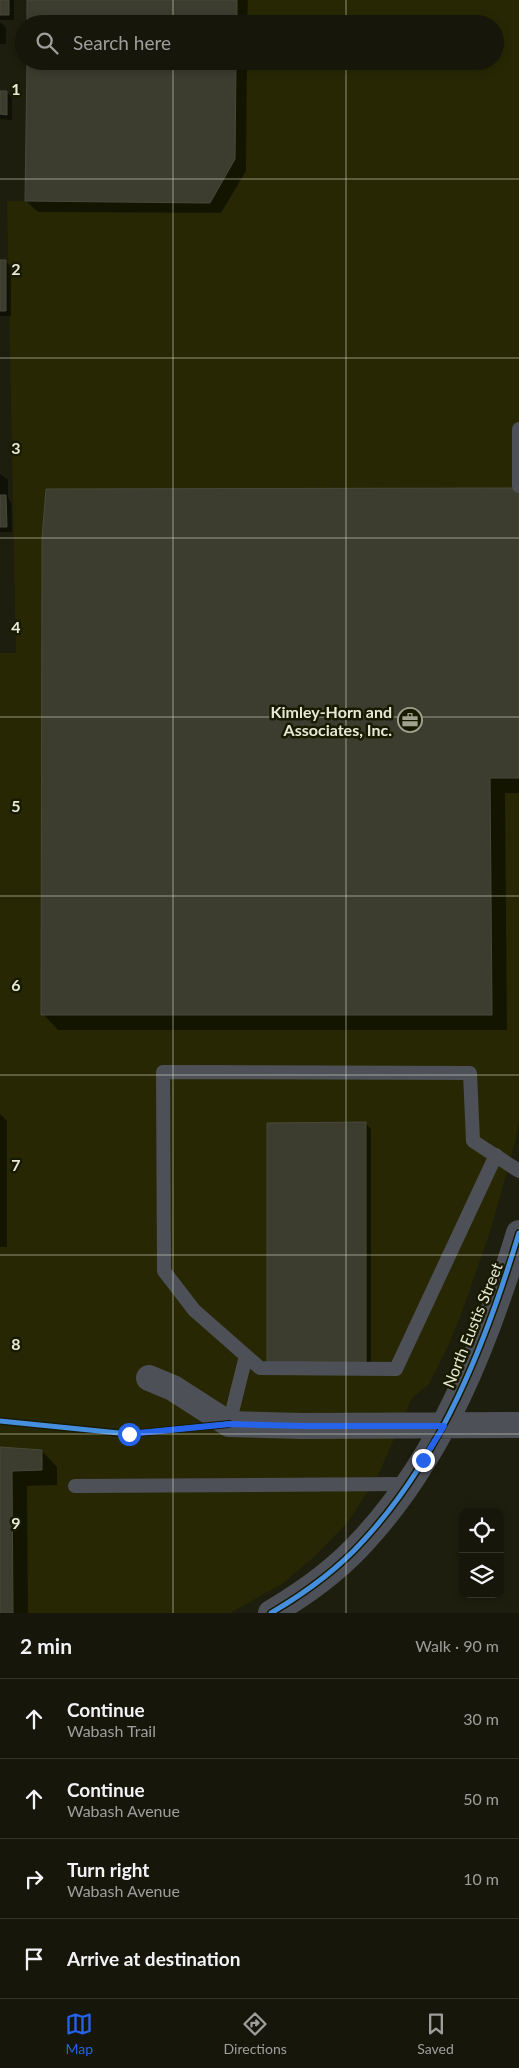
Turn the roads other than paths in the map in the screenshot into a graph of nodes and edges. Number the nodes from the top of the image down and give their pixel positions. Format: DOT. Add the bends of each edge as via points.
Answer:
graph roads {
  1 [pos="519,430"];
  2 [pos="519,486"];
  3 [pos="496,1155"];
  4 [pos="519,1171"];
  5 [pos="519,1233"];
  6 [pos="246,1356"];
  7 [pos="149,1378"];
  8 [pos="230,1424"];
  9 [pos="519,1425"];
  10 [pos="444,1426"];
  11 [pos="407,1484"];
  12 [pos="75,1486"];
  13 [pos="271,1613"];
  1 -- 2 [label="lane"];
  3 -- 4 [label="lane"];
  3 -- 6 [label="lane" via="396,1369 260,1368"];
  3 -- 6 [label="lane" via="473,1141 470,1073 163,1072 164,1271 194,1310"];
  5 -- 10 [label="street, North Eustis Street" via="478,1350"];
  6 -- 8 [label="lane"];
  7 -- 8 [label="street" via="172,1388"];
  8 -- 10 [label="street"];
  9 -- 10 [label="street"];
  10 -- 11 [label="street, North Eustis Street"];
  11 -- 12 [label="lane"];
  11 -- 13 [label="street, North Eustis Street" via="363,1542 331,1572"];
}
